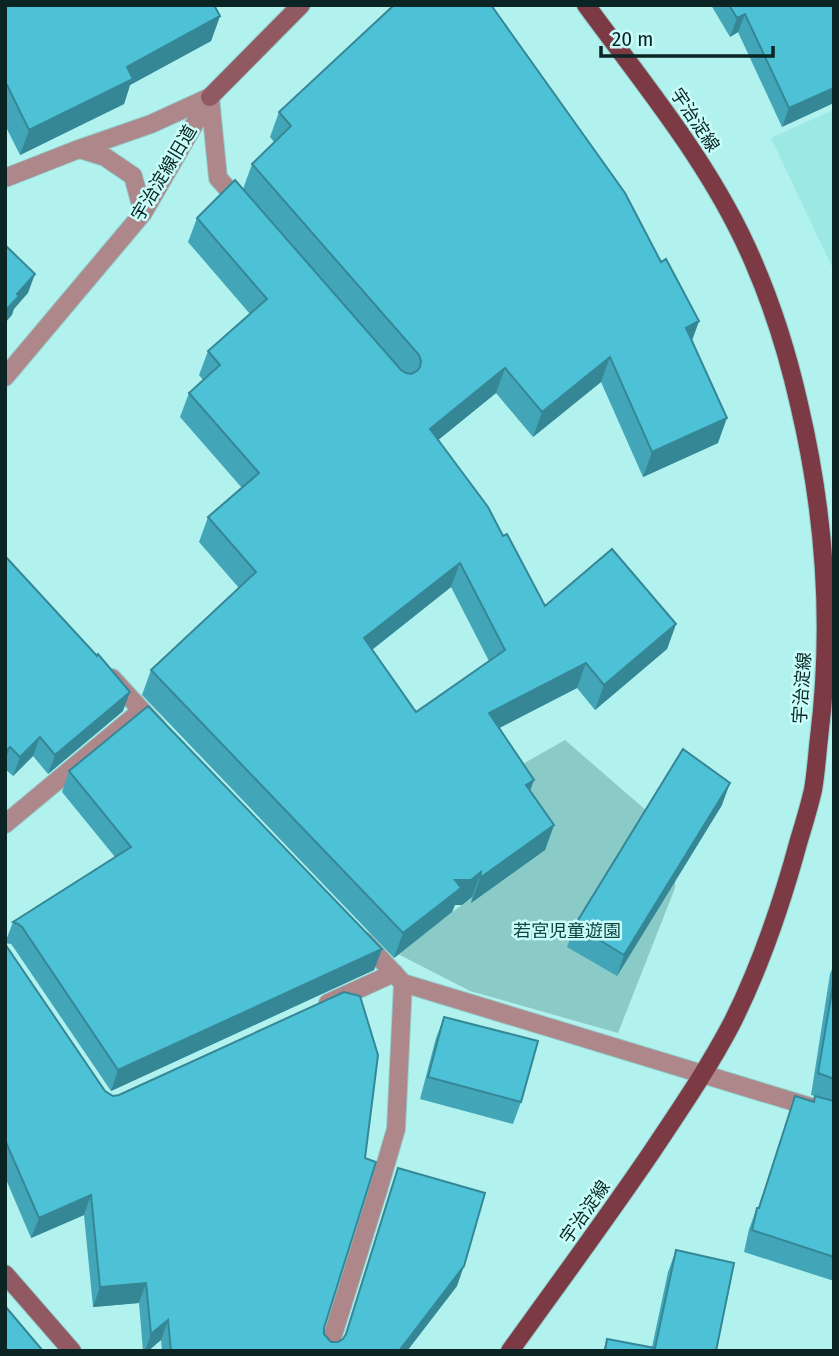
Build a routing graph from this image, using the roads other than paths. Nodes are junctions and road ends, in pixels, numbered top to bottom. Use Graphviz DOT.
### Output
graph roads {
  1 [pos="301,5"];
  2 [pos="586,5"];
  3 [pos="210,97"];
  4 [pos="79,149"];
  5 [pos="5,178"];
  6 [pos="143,213"];
  7 [pos="255,220"];
  8 [pos="5,377"];
  9 [pos="105,670"];
  10 [pos="828,706"];
  11 [pos="141,711"];
  12 [pos="169,740"];
  13 [pos="5,824"];
  14 [pos="347,924"];
  15 [pos="399,978"];
  16 [pos="307,1013"];
  17 [pos="704,1074"];
  18 [pos="834,1114"];
  19 [pos="5,1274"];
  20 [pos="72,1351"];
  21 [pos="328,1351"];
  22 [pos="510,1351"];
  1 -- 3 [label="street, 宇治淀線旧道"];
  2 -- 10 [label="main road, 宇治淀線"];
  3 -- 4 [label="street"];
  3 -- 6 [label="street, 宇治淀線旧道"];
  3 -- 7 [label="street"];
  4 -- 5 [label="street"];
  4 -- 6 [label="street"];
  6 -- 8 [label="street, 宇治淀線旧道"];
  9 -- 11 [label="street"];
  10 -- 17 [label="main road, 宇治淀線"];
  11 -- 12 [label="street"];
  11 -- 13 [label="street"];
  14 -- 15 [label="street"];
  15 -- 16 [label="street"];
  15 -- 17 [label="street"];
  15 -- 21 [label="street"];
  17 -- 18 [label="street"];
  17 -- 22 [label="main road, 宇治淀線"];
  19 -- 20 [label="street"];
}
